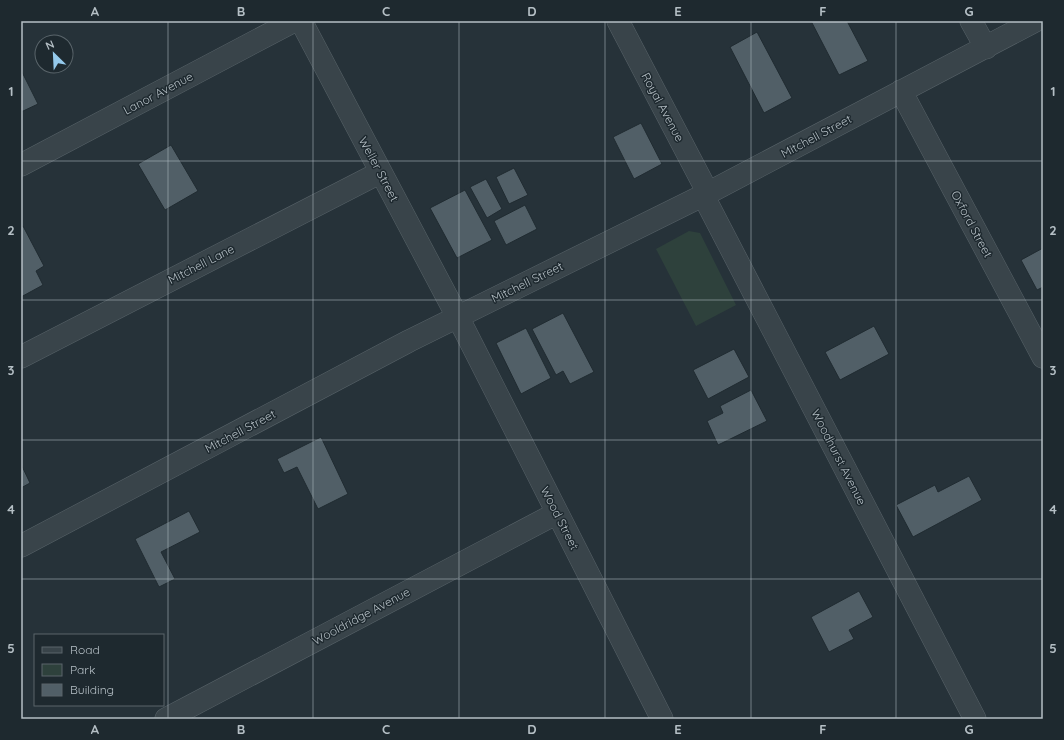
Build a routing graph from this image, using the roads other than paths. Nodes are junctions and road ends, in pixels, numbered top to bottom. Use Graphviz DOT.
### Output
graph roads {
  1 [pos="294,21"];
  2 [pos="301,21"];
  3 [pos="618,21"];
  4 [pos="971,21"];
  5 [pos="1035,21"];
  6 [pos="986,48"];
  7 [pos="901,91"];
  8 [pos="21,165"];
  9 [pos="381,172"];
  10 [pos="705,194"];
  11 [pos="457,317"];
  12 [pos="21,357"];
  13 [pos="1043,357"];
  14 [pos="557,513"];
  15 [pos="21,546"];
  16 [pos="166,719"];
  17 [pos="662,719"];
  18 [pos="975,719"];
  1 -- 8 [label="street, Lanor Avenue"];
  2 -- 9 [label="street, Weller Street"];
  3 -- 10 [label="street, Royal Avenue"];
  4 -- 6 [label="street"];
  5 -- 6 [label="street, Mitchell Street"];
  6 -- 7 [label="street, Mitchell Street"];
  7 -- 10 [label="street, Mitchell Street"];
  7 -- 13 [label="street, Oxford Street"];
  9 -- 11 [label="street, Weller Street"];
  9 -- 12 [label="street, Mitchell Lane"];
  10 -- 11 [label="street, Mitchell Street"];
  10 -- 18 [label="street, Woodhurst Avenue"];
  11 -- 14 [label="street, Wood Street"];
  11 -- 15 [label="street, Mitchell Street"];
  14 -- 16 [label="street, Wooldridge Avenue"];
  14 -- 17 [label="street, Wood Street"];
}
